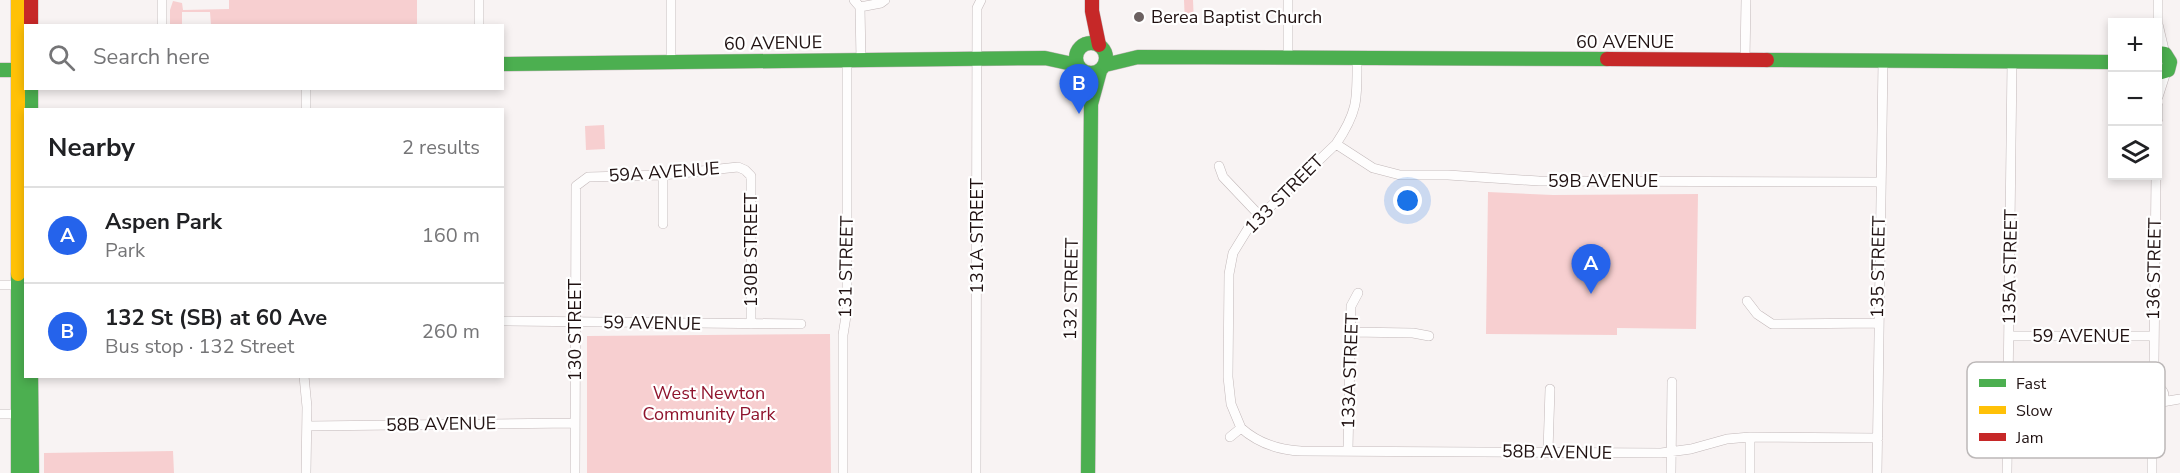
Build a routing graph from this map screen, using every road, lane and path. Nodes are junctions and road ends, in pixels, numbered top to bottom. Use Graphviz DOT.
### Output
graph roads {
  1 [pos="18,0"];
  2 [pos="31,0"];
  3 [pos="162,0"];
  4 [pos="480,0"];
  5 [pos="671,0"];
  6 [pos="885,0"];
  7 [pos="981,0"];
  8 [pos="1288,0"];
  9 [pos="1746,0"];
  10 [pos="2158,0"];
  11 [pos="857,4"];
  12 [pos="1092,6"];
  13 [pos="2158,18"];
  14 [pos="31,24"];
  15 [pos="162,24"];
  16 [pos="479,24"];
  17 [pos="2162,40"];
  18 [pos="1101,46"];
  19 [pos="1079,47"];
  20 [pos="1138,57"];
  21 [pos="1045,58"];
  22 [pos="976,59"];
  23 [pos="1288,59"];
  24 [pos="1358,59"];
  25 [pos="854,60"];
  26 [pos="1745,60"];
  27 [pos="1883,61"];
  28 [pos="2012,62"];
  29 [pos="2108,62"];
  30 [pos="2168,62"];
  31 [pos="670,63"];
  32 [pos="504,64"];
  33 [pos="1078,66"];
  34 [pos="1102,68"];
  35 [pos="0,70"];
  36 [pos="22,70"];
  37 [pos="2162,81"];
  38 [pos="31,90"];
  39 [pos="306,90"];
  40 [pos="1091,105"];
  41 [pos="31,108"];
  42 [pos="306,108"];
  43 [pos="1336,144"];
  44 [pos="1219,166"];
  45 [pos="663,175"];
  46 [pos="751,176"];
  47 [pos="2156,180"];
  48 [pos="1880,182"];
  49 [pos="576,186"];
  50 [pos="1260,216"];
  51 [pos="663,224"];
  52 [pos="0,285"];
  53 [pos="18,285"];
  54 [pos="1358,293"];
  55 [pos="1747,301"];
  56 [pos="504,321"];
  57 [pos="575,321"];
  58 [pos="1878,323"];
  59 [pos="751,324"];
  60 [pos="801,324"];
  61 [pos="1351,332"];
  62 [pos="1429,336"];
  63 [pos="2010,336"];
  64 [pos="2153,336"];
  65 [pos="2009,362"];
  66 [pos="2154,362"];
  67 [pos="31,378"];
  68 [pos="304,378"];
  69 [pos="1672,382"];
  70 [pos="1550,389"];
  71 [pos="2165,391"];
  72 [pos="2180,394"];
  73 [pos="2180,399"];
  74 [pos="2165,402"];
  75 [pos="0,414"];
  76 [pos="25,414"];
  77 [pos="575,423"];
  78 [pos="307,426"];
  79 [pos="1241,428"];
  80 [pos="1230,437"];
  81 [pos="1750,437"];
  82 [pos="1878,438"];
  83 [pos="1348,450"];
  84 [pos="1548,451"];
  85 [pos="1672,452"];
  86 [pos="2007,458"];
  87 [pos="18,473"];
  88 [pos="32,473"];
  89 [pos="306,473"];
  90 [pos="575,473"];
  91 [pos="843,473"];
  92 [pos="976,473"];
  93 [pos="1088,473"];
  94 [pos="1671,473"];
  95 [pos="1750,473"];
  96 [pos="1877,473"];
  97 [pos="2007,473"];
  1 -- 36 [label="street"];
  2 -- 14 [label="street"];
  3 -- 15 [label="street"];
  4 -- 16 [label="street"];
  5 -- 31 [label="street"];
  6 -- 11 [label="street, 131 STREET"];
  7 -- 22 [label="street, 131A STREET"];
  8 -- 23 [label="street"];
  9 -- 26 [label="street"];
  10 -- 13 [label="street"];
  11 -- 25 [label="street, 131 STREET"];
  12 -- 18 [label="street"];
  12 -- 19 [label="street"];
  17 -- 30 [label="street"];
  18 -- 19 [label="street"];
  18 -- 20 [label="street, 60 AVENUE"];
  18 -- 34 [label="street"];
  19 -- 21 [label="street, 60 AVENUE"];
  19 -- 33 [label="street"];
  20 -- 23 [label="street, 60 AVENUE"];
  20 -- 34 [label="street, 60 AVENUE"];
  21 -- 22 [label="street, 60 AVENUE"];
  21 -- 33 [label="street, 60 AVENUE"];
  22 -- 25 [label="street, 60 AVENUE"];
  22 -- 92 [label="street, 131A STREET"];
  23 -- 24 [label="street, 60 AVENUE"];
  24 -- 26 [label="street, 60 AVENUE"];
  24 -- 43 [label="street, 133 STREET"];
  25 -- 31 [label="street, 60 AVENUE"];
  25 -- 91 [label="street, 131 STREET"];
  26 -- 27 [label="street, 60 AVENUE"];
  27 -- 28 [label="street, 60 AVENUE"];
  27 -- 48 [label="street, 135 STREET"];
  28 -- 29 [label="street, 60 AVENUE"];
  28 -- 63 [label="street, 135A STREET"];
  30 -- 37 [label="street"];
  31 -- 32 [label="street, 60 AVENUE"];
  33 -- 34 [label="street"];
  33 -- 40 [label="street, 132 STREET"];
  34 -- 40 [label="street, 132 STREET"];
  35 -- 36 [label="street"];
  36 -- 53 [label="street"];
  38 -- 41 [label="street"];
  39 -- 42 [label="street"];
  40 -- 93 [label="street, 132 STREET"];
  43 -- 48 [label="street, 59B AVENUE"];
  43 -- 50 [label="street, 133 STREET"];
  44 -- 50 [label="street"];
  45 -- 46 [label="street, 59A AVENUE"];
  45 -- 49 [label="street, 59A AVENUE"];
  45 -- 51 [label="street"];
  46 -- 59 [label="street, 130B STREET"];
  47 -- 64 [label="street, 136 STREET"];
  48 -- 58 [label="street, 135 STREET"];
  49 -- 57 [label="street, 130 STREET"];
  50 -- 79 [label="street, 133 STREET"];
  52 -- 53 [label="street"];
  53 -- 76 [label="street"];
  54 -- 61 [label="street, 133A STREET"];
  55 -- 58 [label="street"];
  56 -- 57 [label="street, 59 AVENUE"];
  57 -- 59 [label="street, 59 AVENUE"];
  57 -- 77 [label="street, 130 STREET"];
  58 -- 82 [label="street, 135 STREET"];
  59 -- 60 [label="street, 59 AVENUE"];
  61 -- 62 [label="street"];
  61 -- 83 [label="street, 133A STREET"];
  63 -- 64 [label="street, 59 AVENUE"];
  63 -- 65 [label="street, 135A STREET"];
  64 -- 66 [label="street, 136 STREET"];
  67 -- 76 [label="street"];
  68 -- 78 [label="street"];
  69 -- 85 [label="street"];
  70 -- 84 [label="street"];
  71 -- 72 [label="street"];
  73 -- 74 [label="street"];
  75 -- 76 [label="street"];
  76 -- 87 [label="street"];
  76 -- 88 [label="street"];
  77 -- 78 [label="street, 58B AVENUE"];
  77 -- 90 [label="street, 130 STREET"];
  78 -- 89 [label="street"];
  79 -- 80 [label="street"];
  79 -- 83 [label="street, 58B AVENUE"];
  81 -- 82 [label="street, 58B AVENUE"];
  81 -- 85 [label="street, 58B AVENUE"];
  81 -- 95 [label="street"];
  82 -- 96 [label="street, 135 STREET"];
  83 -- 84 [label="street, 58B AVENUE"];
  84 -- 85 [label="street, 58B AVENUE"];
  85 -- 94 [label="street"];
  86 -- 97 [label="street, 135A STREET"];
}
